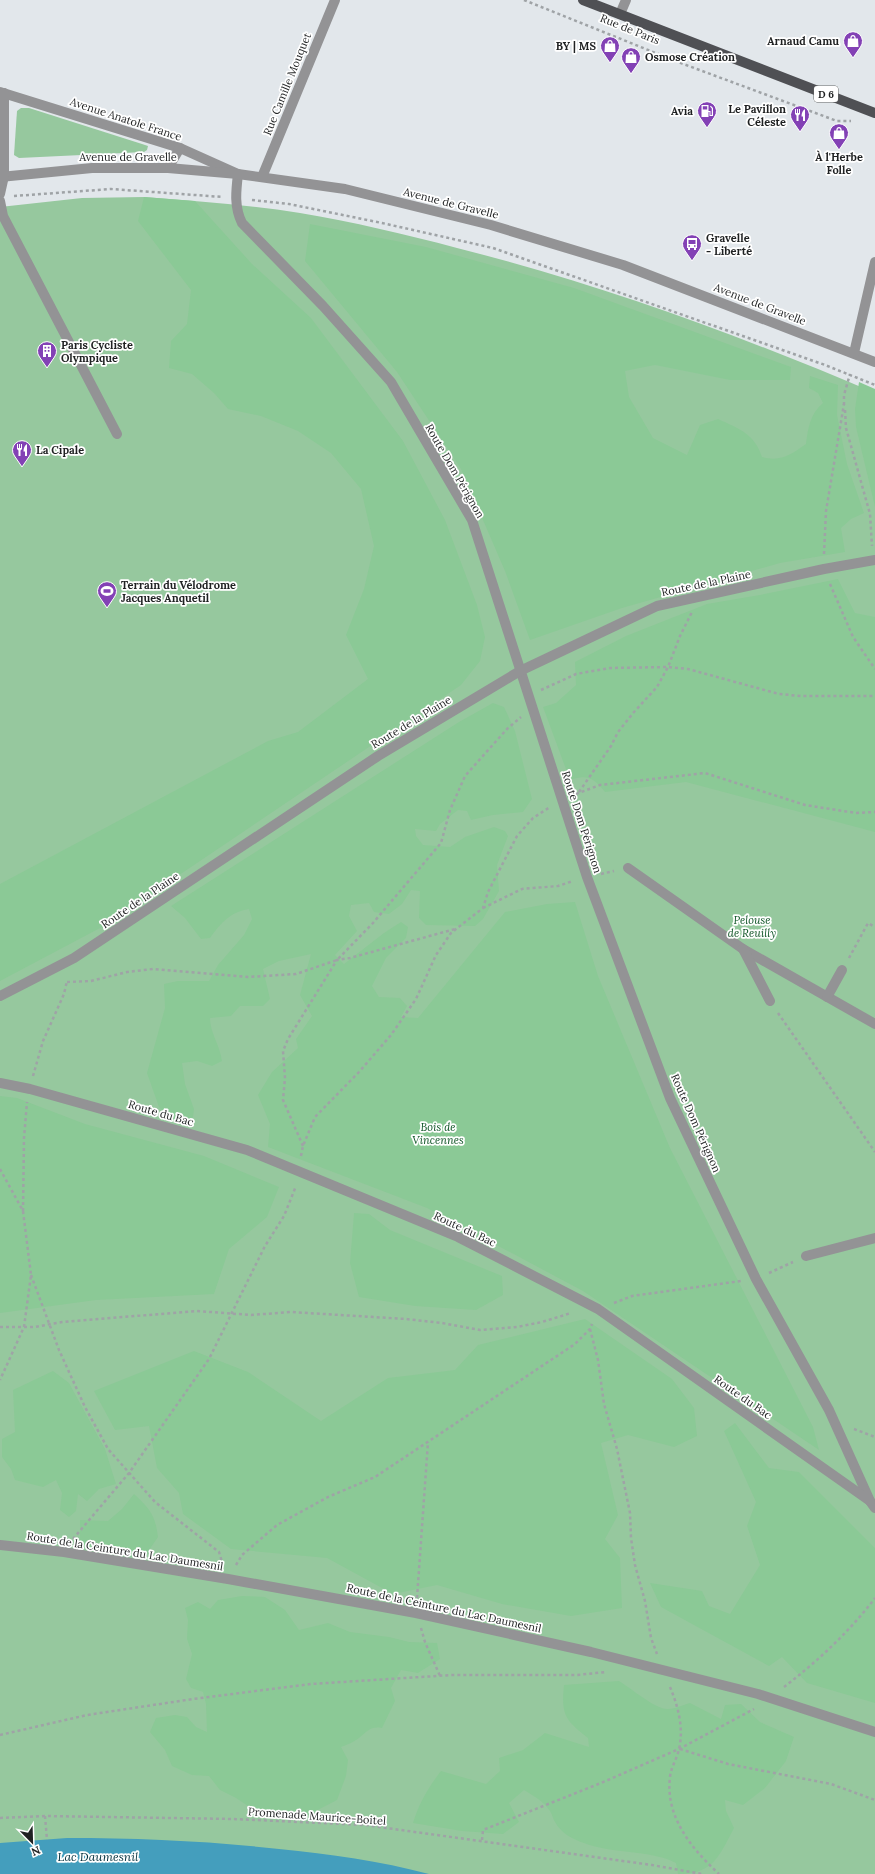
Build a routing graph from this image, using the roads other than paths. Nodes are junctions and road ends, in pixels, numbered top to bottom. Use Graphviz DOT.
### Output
graph roads {
  1 [pos="335,0"];
  2 [pos="583,0"];
  3 [pos="626,0"];
  4 [pos="620,14"];
  5 [pos="2,92"];
  6 [pos="875,113"];
  7 [pos="180,148"];
  8 [pos="168,168"];
  9 [pos="238,174"];
  10 [pos="2,176"];
  11 [pos="262,177"];
  12 [pos="3,197"];
  13 [pos="875,262"];
  14 [pos="854,352"];
  15 [pos="875,362"];
  16 [pos="117,434"];
  17 [pos="875,560"];
  18 [pos="520,670"];
  19 [pos="628,868"];
  20 [pos="743,949"];
  21 [pos="842,970"];
  22 [pos="0,996"];
  23 [pos="827,997"];
  24 [pos="770,1001"];
  25 [pos="875,1024"];
  26 [pos="0,1083"];
  27 [pos="875,1238"];
  28 [pos="806,1256"];
  29 [pos="872,1505"];
  30 [pos="0,1545"];
  31 [pos="875,1732"];
  1 -- 11 [label="street, Rue Camille Mouquet"];
  2 -- 4 [label="main road, Rue de Paris / D 6"];
  3 -- 4 [label="street"];
  4 -- 6 [label="main road, Rue de Paris / D 6"];
  5 -- 7 [label="street, Avenue Anatole France"];
  5 -- 10 [label="street, Avenue Anatole France"];
  7 -- 8 [label="street"];
  7 -- 9 [label="street, Avenue Anatole France"];
  8 -- 9 [label="street, Avenue de Gravelle"];
  8 -- 10 [label="street, Avenue de Gravelle"];
  9 -- 11 [label="street, Avenue de Gravelle"];
  9 -- 18 [label="street, Route Dom Pérignon"];
  10 -- 12 [label="street, Avenue Anatole France"];
  11 -- 14 [label="street, Avenue de Gravelle"];
  12 -- 16 [label="street"];
  13 -- 14 [label="street"];
  14 -- 15 [label="street, Avenue de Gravelle"];
  17 -- 18 [label="street, Route de la Plaine"];
  18 -- 22 [label="street, Route de la Plaine"];
  18 -- 29 [label="street, Route Dom Pérignon"];
  19 -- 20 [label="street"];
  20 -- 23 [label="street"];
  20 -- 24 [label="street"];
  21 -- 23 [label="street"];
  23 -- 25 [label="street"];
  26 -- 29 [label="street, Route du Bac"];
  27 -- 28 [label="street"];
  30 -- 31 [label="street, Route de la Ceinture du Lac Daumesnil"];
}
